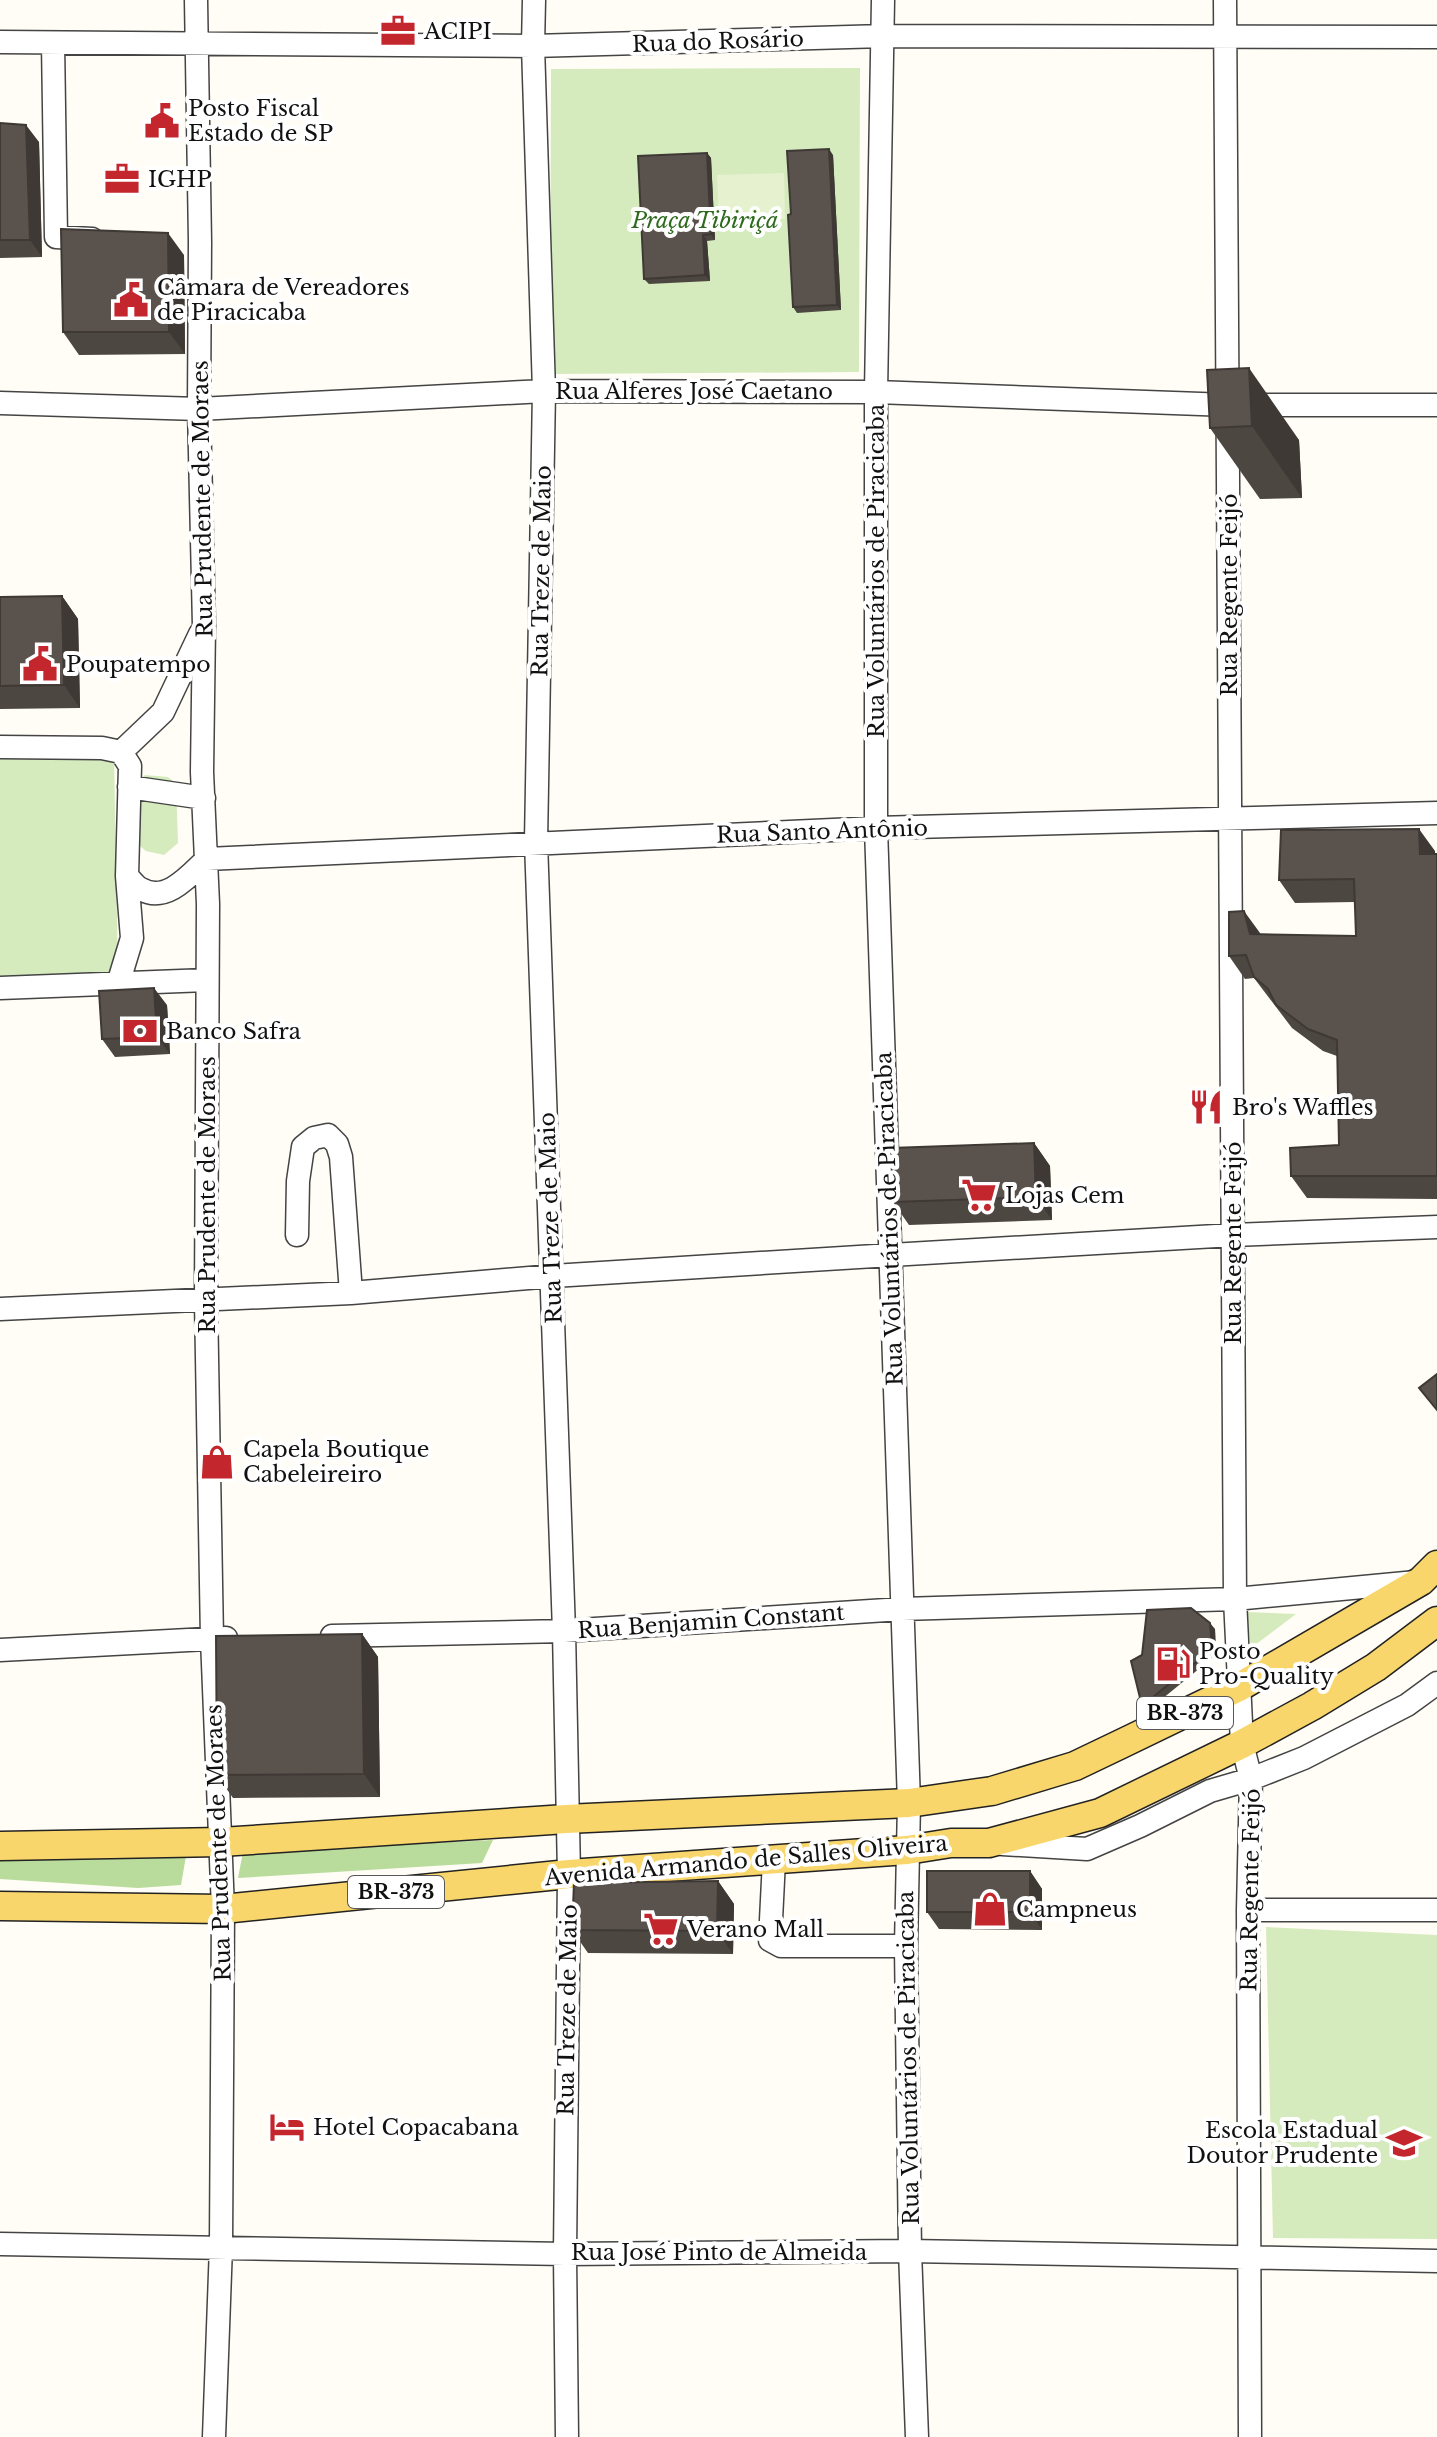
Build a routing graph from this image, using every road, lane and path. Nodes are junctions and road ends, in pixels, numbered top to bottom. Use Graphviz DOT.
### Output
graph roads {
  1 [pos="196,0"];
  2 [pos="534,0"];
  3 [pos="883,0"];
  4 [pos="1225,0"];
  5 [pos="884,36"];
  6 [pos="1437,37"];
  7 [pos="1225,38"];
  8 [pos="0,42"];
  9 [pos="53,43"];
  10 [pos="195,43"];
  11 [pos="533,46"];
  12 [pos="113,239"];
  13 [pos="544,391"];
  14 [pos="876,392"];
  15 [pos="0,403"];
  16 [pos="1228,405"];
  17 [pos="1437,405"];
  18 [pos="199,409"];
  19 [pos="204,626"];
  20 [pos="0,747"];
  21 [pos="121,752"];
  22 [pos="129,787"];
  23 [pos="204,798"];
  24 [pos="1437,813"];
  25 [pos="1230,817"];
  26 [pos="876,828"];
  27 [pos="536,842"];
  28 [pos="207,859"];
  29 [pos="127,876"];
  30 [pos="207,980"];
  31 [pos="118,984"];
  32 [pos="0,988"];
  33 [pos="1437,1227"];
  34 [pos="297,1235"];
  35 [pos="1233,1235"];
  36 [pos="891,1255"];
  37 [pos="553,1276"];
  38 [pos="351,1293"];
  39 [pos="206,1301"];
  40 [pos="0,1309"];
  41 [pos="1429,1573"];
  42 [pos="1235,1599"];
  43 [pos="902,1609"];
  44 [pos="1437,1621"];
  45 [pos="564,1631"];
  46 [pos="304,1637"];
  47 [pos="242,1638"];
  48 [pos="212,1639"];
  49 [pos="0,1650"];
  50 [pos="1437,1683"];
  51 [pos="1239,1687"];
  52 [pos="1242,1744"];
  53 [pos="1251,1779"];
  54 [pos="909,1803"];
  55 [pos="566,1819"];
  56 [pos="221,1842"];
  57 [pos="989,1843"];
  58 [pos="0,1846"];
  59 [pos="907,1850"];
  60 [pos="774,1860"];
  61 [pos="569,1874"];
  62 [pos="0,1906"];
  63 [pos="223,1909"];
  64 [pos="1248,1910"];
  65 [pos="1437,1910"];
  66 [pos="906,1946"];
  67 [pos="0,2244"];
  68 [pos="221,2246"];
  69 [pos="910,2251"];
  70 [pos="565,2254"];
  71 [pos="1250,2258"];
  72 [pos="1437,2261"];
  73 [pos="214,2437"];
  74 [pos="567,2437"];
  75 [pos="917,2437"];
  76 [pos="1250,2437"];
  1 -- 10 [label="street, Rua Prudente de Moraes"];
  2 -- 11 [label="street, Rua Treze de Maio"];
  3 -- 5 [label="street, Rua Voluntários de Piracicaba"];
  4 -- 7 [label="street, Rua Regente Feijó"];
  5 -- 7 [label="street, Rua do Rosário"];
  5 -- 11 [label="street, Rua do Rosário"];
  5 -- 14 [label="street, Rua Voluntários de Piracicaba"];
  6 -- 7 [label="street, Rua do Rosário"];
  7 -- 16 [label="street, Rua Regente Feijó"];
  8 -- 9 [label="street, Rua do Rosário"];
  9 -- 10 [label="street, Rua do Rosário"];
  9 -- 12 [label="street"];
  10 -- 11 [label="street, Rua do Rosário"];
  10 -- 18 [label="street, Rua Prudente de Moraes"];
  11 -- 13 [label="street, Rua Treze de Maio"];
  13 -- 14 [label="street, Rua Alferes José Caetano"];
  13 -- 18 [label="street, Rua Alferes José Caetano"];
  13 -- 27 [label="street, Rua Treze de Maio"];
  14 -- 16 [label="street, Rua Alferes José Caetano"];
  14 -- 26 [label="street, Rua Voluntários de Piracicaba"];
  15 -- 18 [label="street, Rua Alferes José Caetano"];
  16 -- 17 [label="street, Rua Alferes José Caetano"];
  16 -- 25 [label="street, Rua Regente Feijó"];
  18 -- 19 [label="street, Rua Prudente de Moraes"];
  19 -- 21 [label="street"];
  19 -- 23 [label="street, Rua Prudente de Moraes"];
  20 -- 21 [label="street"];
  21 -- 22 [label="street"];
  22 -- 23 [label="street"];
  22 -- 29 [label="street"];
  23 -- 28 [label="street, Rua Prudente de Moraes"];
  24 -- 25 [label="street, Rua Santo Antônio"];
  25 -- 26 [label="street, Rua Santo Antônio"];
  25 -- 35 [label="street, Rua Regente Feijó"];
  26 -- 27 [label="street, Rua Santo Antônio"];
  26 -- 36 [label="street, Rua Voluntários de Piracicaba"];
  27 -- 28 [label="street, Rua Santo Antônio"];
  27 -- 37 [label="street, Rua Treze de Maio"];
  28 -- 29 [label="street"];
  28 -- 30 [label="street, Rua Prudente de Moraes"];
  29 -- 31 [label="street"];
  30 -- 31 [label="street"];
  30 -- 39 [label="street, Rua Prudente de Moraes"];
  31 -- 32 [label="street"];
  33 -- 35 [label="street"];
  34 -- 38 [label="street"];
  35 -- 36 [label="street"];
  35 -- 42 [label="street, Rua Regente Feijó"];
  36 -- 37 [label="street"];
  36 -- 43 [label="street, Rua Voluntários de Piracicaba"];
  37 -- 38 [label="street"];
  37 -- 45 [label="street, Rua Treze de Maio"];
  38 -- 39 [label="street"];
  39 -- 40 [label="street"];
  39 -- 48 [label="street, Rua Prudente de Moraes"];
  41 -- 42 [label="street, Rua Benjamin Constant"];
  41 -- 51 [label="main road, Avenida Armando de Salles Oliveira / BR-373"];
  42 -- 43 [label="street, Rua Benjamin Constant"];
  42 -- 51 [label="street, Rua Regente Feijó"];
  43 -- 45 [label="street, Rua Benjamin Constant"];
  43 -- 54 [label="street, Rua Voluntários de Piracicaba"];
  44 -- 52 [label="main road, Avenida Armando de Salles Oliveira / BR-373"];
  45 -- 46 [label="street, Rua Benjamin Constant"];
  45 -- 55 [label="street, Rua Treze de Maio"];
  47 -- 48 [label="street"];
  48 -- 49 [label="street"];
  48 -- 56 [label="street, Rua Prudente de Moraes"];
  50 -- 53 [label="street"];
  51 -- 52 [label="street, Rua Regente Feijó"];
  51 -- 54 [label="main road, Avenida Armando de Salles Oliveira / BR-373"];
  52 -- 53 [label="street, Rua Regente Feijó"];
  52 -- 57 [label="main road, Avenida Armando de Salles Oliveira / BR-373"];
  53 -- 57 [label="street"];
  53 -- 64 [label="street, Rua Regente Feijó"];
  54 -- 55 [label="main road, Avenida Armando de Salles Oliveira / BR-373"];
  54 -- 59 [label="street, Rua Voluntários de Piracicaba"];
  55 -- 56 [label="main road, Avenida Armando de Salles Oliveira / BR-373"];
  55 -- 61 [label="street, Rua Treze de Maio"];
  56 -- 58 [label="main road, Avenida Armando de Salles Oliveira / BR-373"];
  56 -- 63 [label="street, Rua Prudente de Moraes"];
  57 -- 59 [label="main road, Avenida Armando de Salles Oliveira / BR-373"];
  59 -- 60 [label="main road, Avenida Armando de Salles Oliveira / BR-373"];
  59 -- 66 [label="street, Rua Voluntários de Piracicaba"];
  60 -- 61 [label="main road, Avenida Armando de Salles Oliveira / BR-373"];
  60 -- 66 [label="street"];
  61 -- 63 [label="main road, Avenida Armando de Salles Oliveira / BR-373"];
  61 -- 70 [label="street, Rua Treze de Maio"];
  62 -- 63 [label="main road, Avenida Armando de Salles Oliveira / BR-373"];
  63 -- 68 [label="street, Rua Prudente de Moraes"];
  64 -- 65 [label="street"];
  64 -- 71 [label="street, Rua Regente Feijó"];
  66 -- 69 [label="street, Rua Voluntários de Piracicaba"];
  67 -- 68 [label="street, Rua José Pinto de Almeida"];
  68 -- 70 [label="street, Rua José Pinto de Almeida"];
  68 -- 73 [label="street, Rua Prudente de Moraes"];
  69 -- 70 [label="street, Rua José Pinto de Almeida"];
  69 -- 71 [label="street, Rua José Pinto de Almeida"];
  69 -- 75 [label="street, Rua Voluntários de Piracicaba"];
  70 -- 74 [label="street, Rua Treze de Maio"];
  71 -- 72 [label="street, Rua José Pinto de Almeida"];
  71 -- 76 [label="street, Rua Regente Feijó"];
}
